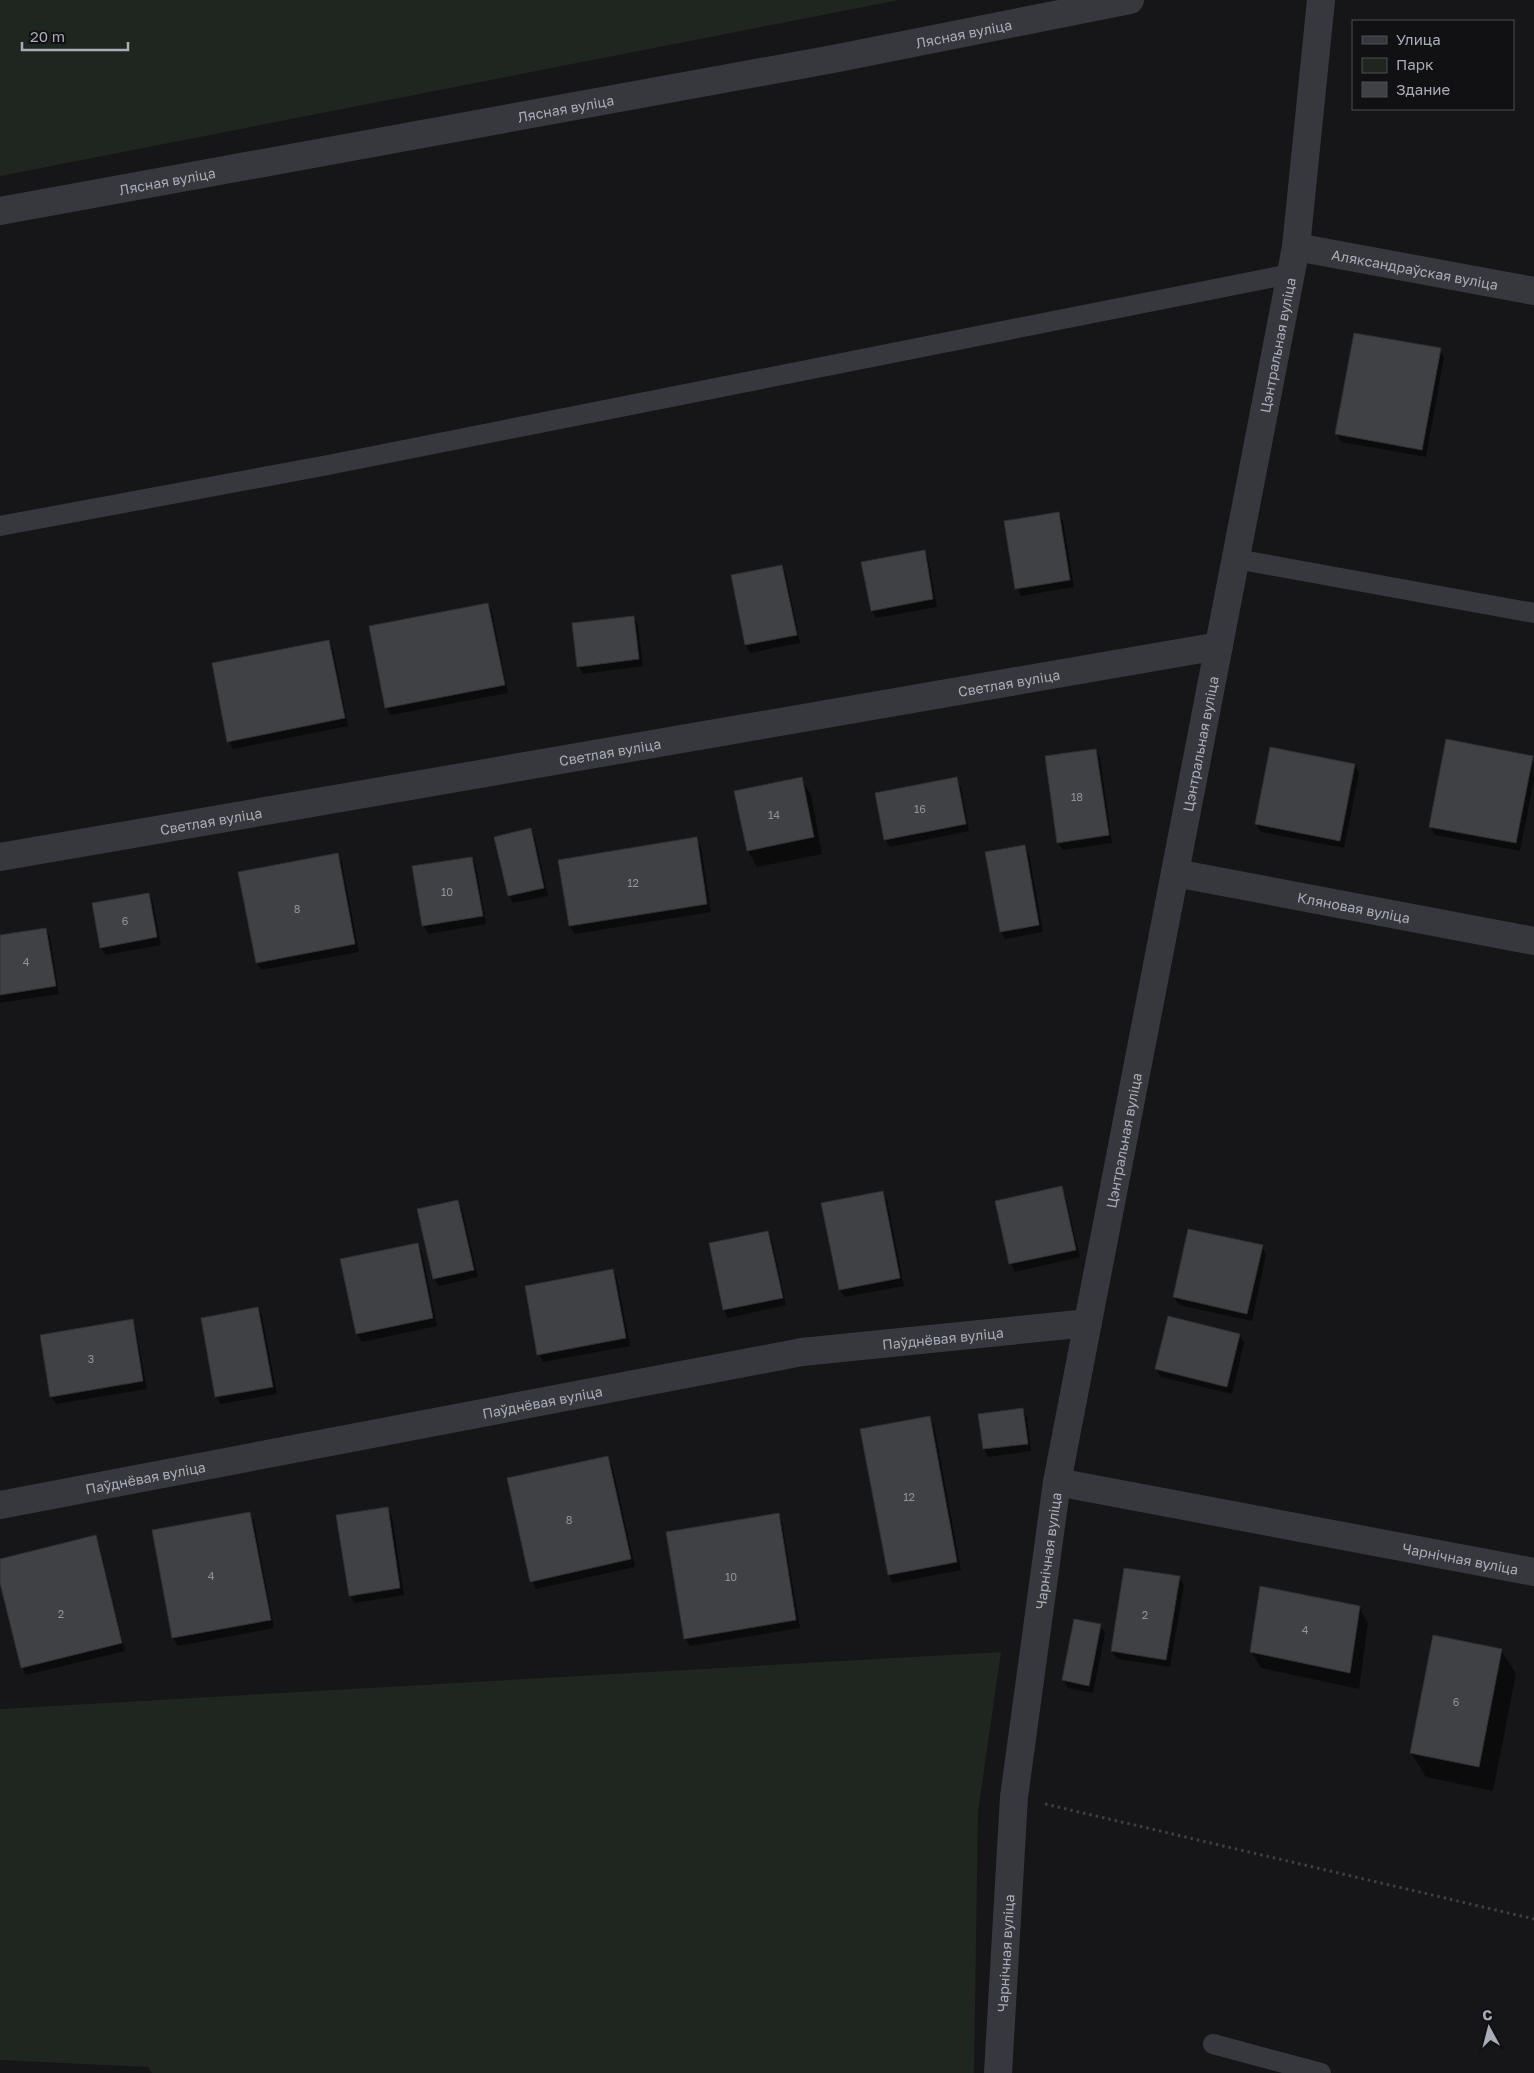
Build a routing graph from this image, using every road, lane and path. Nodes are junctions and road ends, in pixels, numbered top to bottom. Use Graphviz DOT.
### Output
graph roads {
  1 [pos="1130,0"];
  2 [pos="1321,0"];
  3 [pos="0,211"];
  4 [pos="1296,246"];
  5 [pos="1290,274"];
  6 [pos="1534,291"];
  7 [pos="0,526"];
  8 [pos="1236,559"];
  9 [pos="1534,613"];
  10 [pos="1219,646"];
  11 [pos="0,857"];
  12 [pos="1175,873"];
  13 [pos="1534,941"];
  14 [pos="1088,1323"];
  15 [pos="1057,1482"];
  16 [pos="0,1505"];
  17 [pos="1534,1572"];
  18 [pos="1014,1797"];
  19 [pos="1534,1919"];
  20 [pos="1212,2044"];
  21 [pos="998,2073"];
  22 [pos="1321,2073"];
  1 -- 3 [label="street, Лясная вуліца"];
  2 -- 4 [label="street, Цэнтральная вуліца"];
  4 -- 5 [label="street, Цэнтральная вуліца"];
  4 -- 6 [label="street, Аляксандраўская вуліца"];
  5 -- 7 [label="lane"];
  5 -- 8 [label="street, Цэнтральная вуліца"];
  8 -- 9 [label="lane"];
  8 -- 10 [label="street, Цэнтральная вуліца"];
  10 -- 11 [label="street, Светлая вуліца"];
  10 -- 12 [label="street, Цэнтральная вуліца"];
  12 -- 13 [label="street, Кляновая вуліца"];
  12 -- 14 [label="street, Цэнтральная вуліца"];
  14 -- 15 [label="street, Цэнтральная вуліца"];
  14 -- 16 [label="street, Паўднёвая вуліца"];
  15 -- 17 [label="street, Чарнічная вуліца"];
  15 -- 18 [label="street, Чарнічная вуліца"];
  18 -- 19 [label="path"];
  18 -- 21 [label="street, Чарнічная вуліца"];
  20 -- 22 [label="lane"];
}
